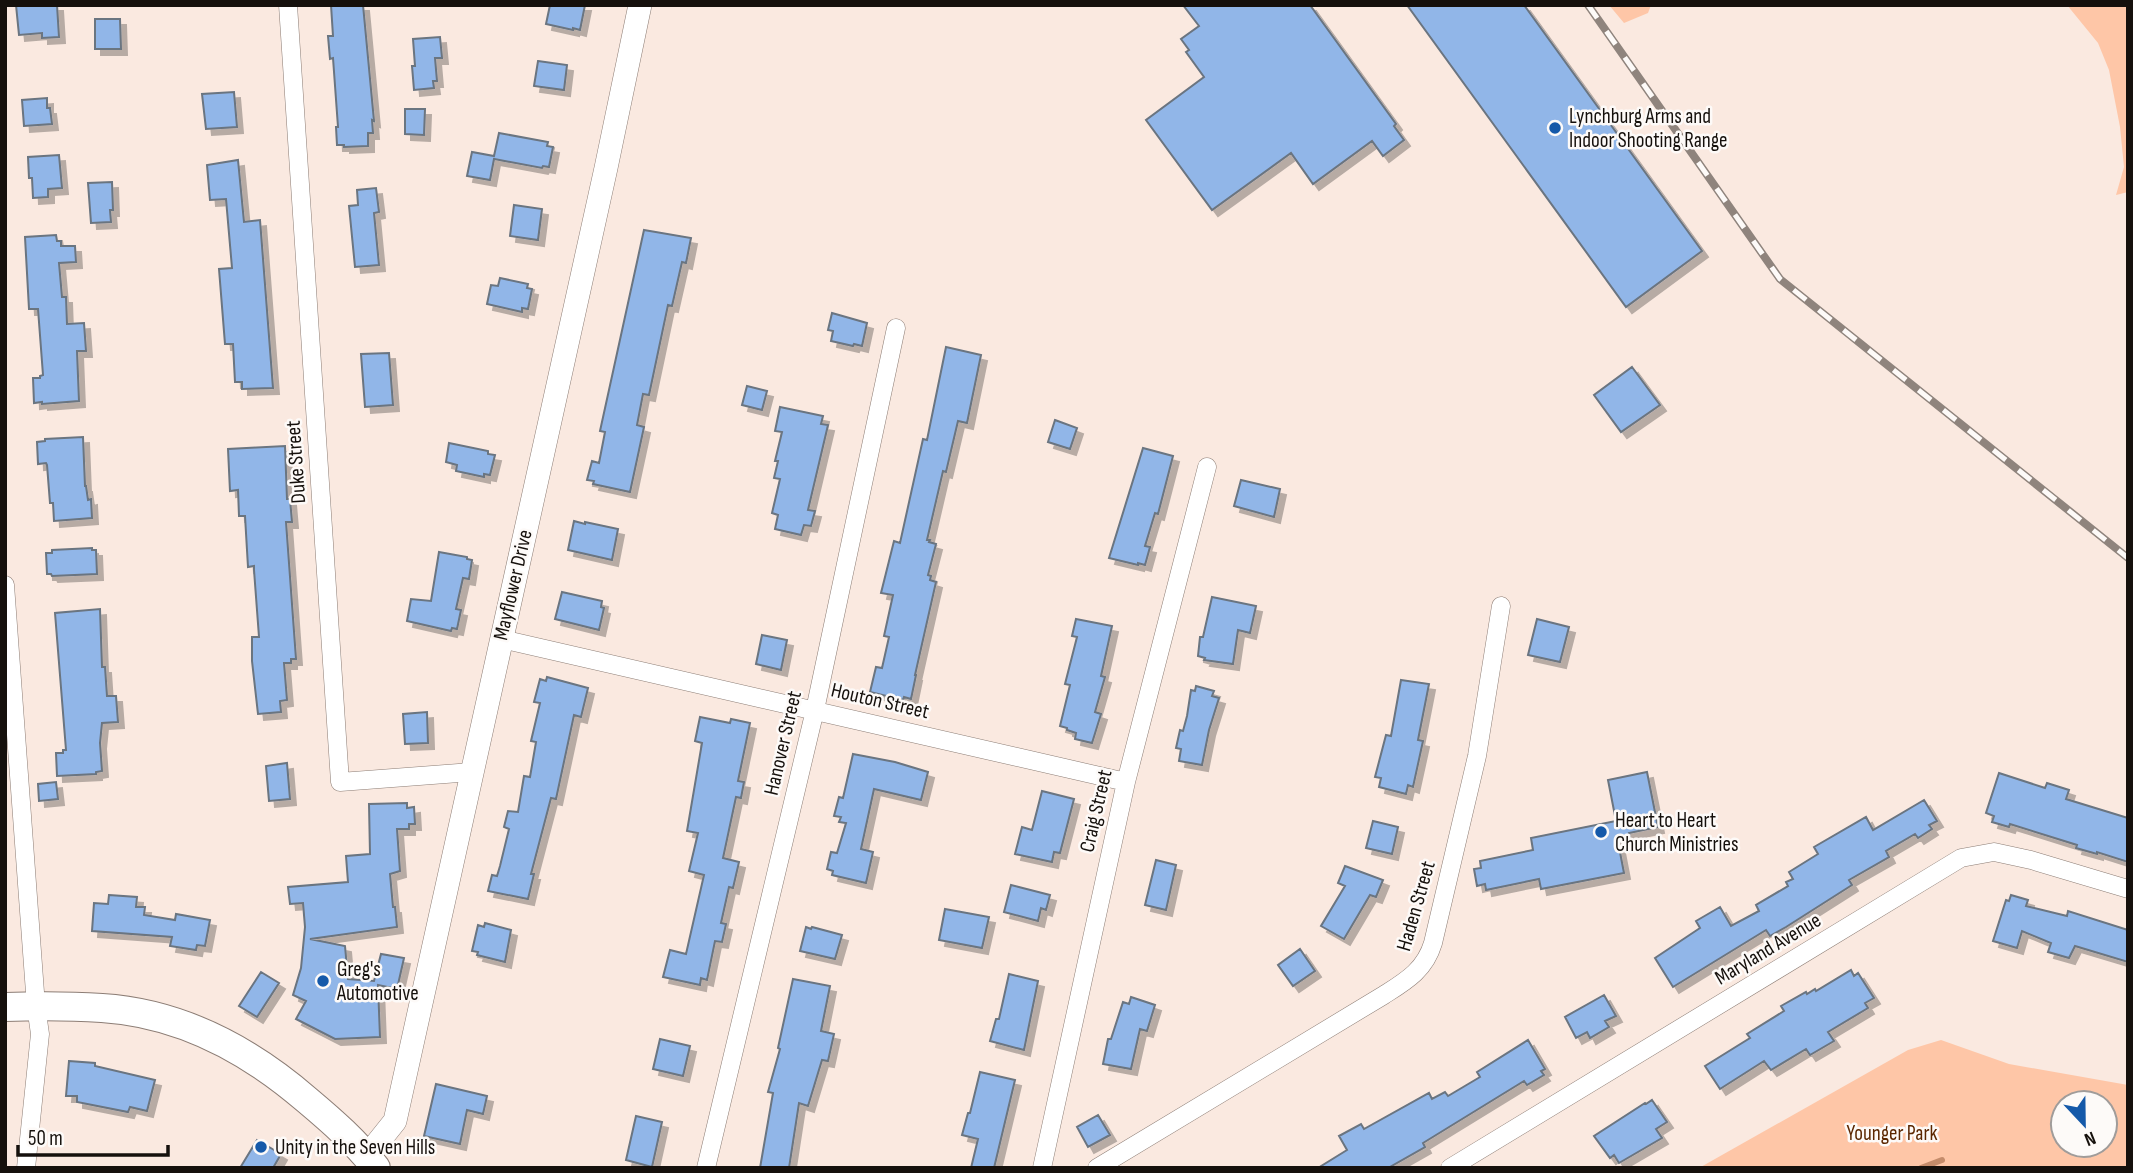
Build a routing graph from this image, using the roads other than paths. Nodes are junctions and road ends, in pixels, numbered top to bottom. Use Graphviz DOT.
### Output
graph roads {
  1 [pos="288,5"];
  2 [pos="640,5"];
  3 [pos="896,328"];
  4 [pos="1208,467"];
  5 [pos="5,585"];
  6 [pos="1501,606"];
  7 [pos="501,639"];
  8 [pos="815,710"];
  9 [pos="472,772"];
  10 [pos="1126,782"];
  11 [pos="2128,890"];
  12 [pos="36,1006"];
  13 [pos="5,1007"];
  14 [pos="371,1162"];
  15 [pos="26,1168"];
  16 [pos="706,1168"];
  17 [pos="1042,1168"];
  18 [pos="1097,1168"];
  19 [pos="1450,1168"];
  1 -- 9 [label="street, Duke Street"];
  2 -- 7 [label="street, Mayflower Drive"];
  3 -- 8 [label="street, Hanover Street"];
  4 -- 10 [label="street, Craig Street"];
  5 -- 12 [label="street"];
  6 -- 18 [label="street, Haden Street"];
  7 -- 8 [label="street, Houton Street"];
  7 -- 9 [label="street, Mayflower Drive"];
  8 -- 10 [label="street, Houton Street"];
  8 -- 16 [label="street, Hanover Street"];
  9 -- 14 [label="street, Mayflower Drive"];
  10 -- 17 [label="street, Craig Street"];
  11 -- 19 [label="street, Maryland Avenue"];
  12 -- 13 [label="main road"];
  12 -- 14 [label="main road"];
  12 -- 15 [label="street"];
}
